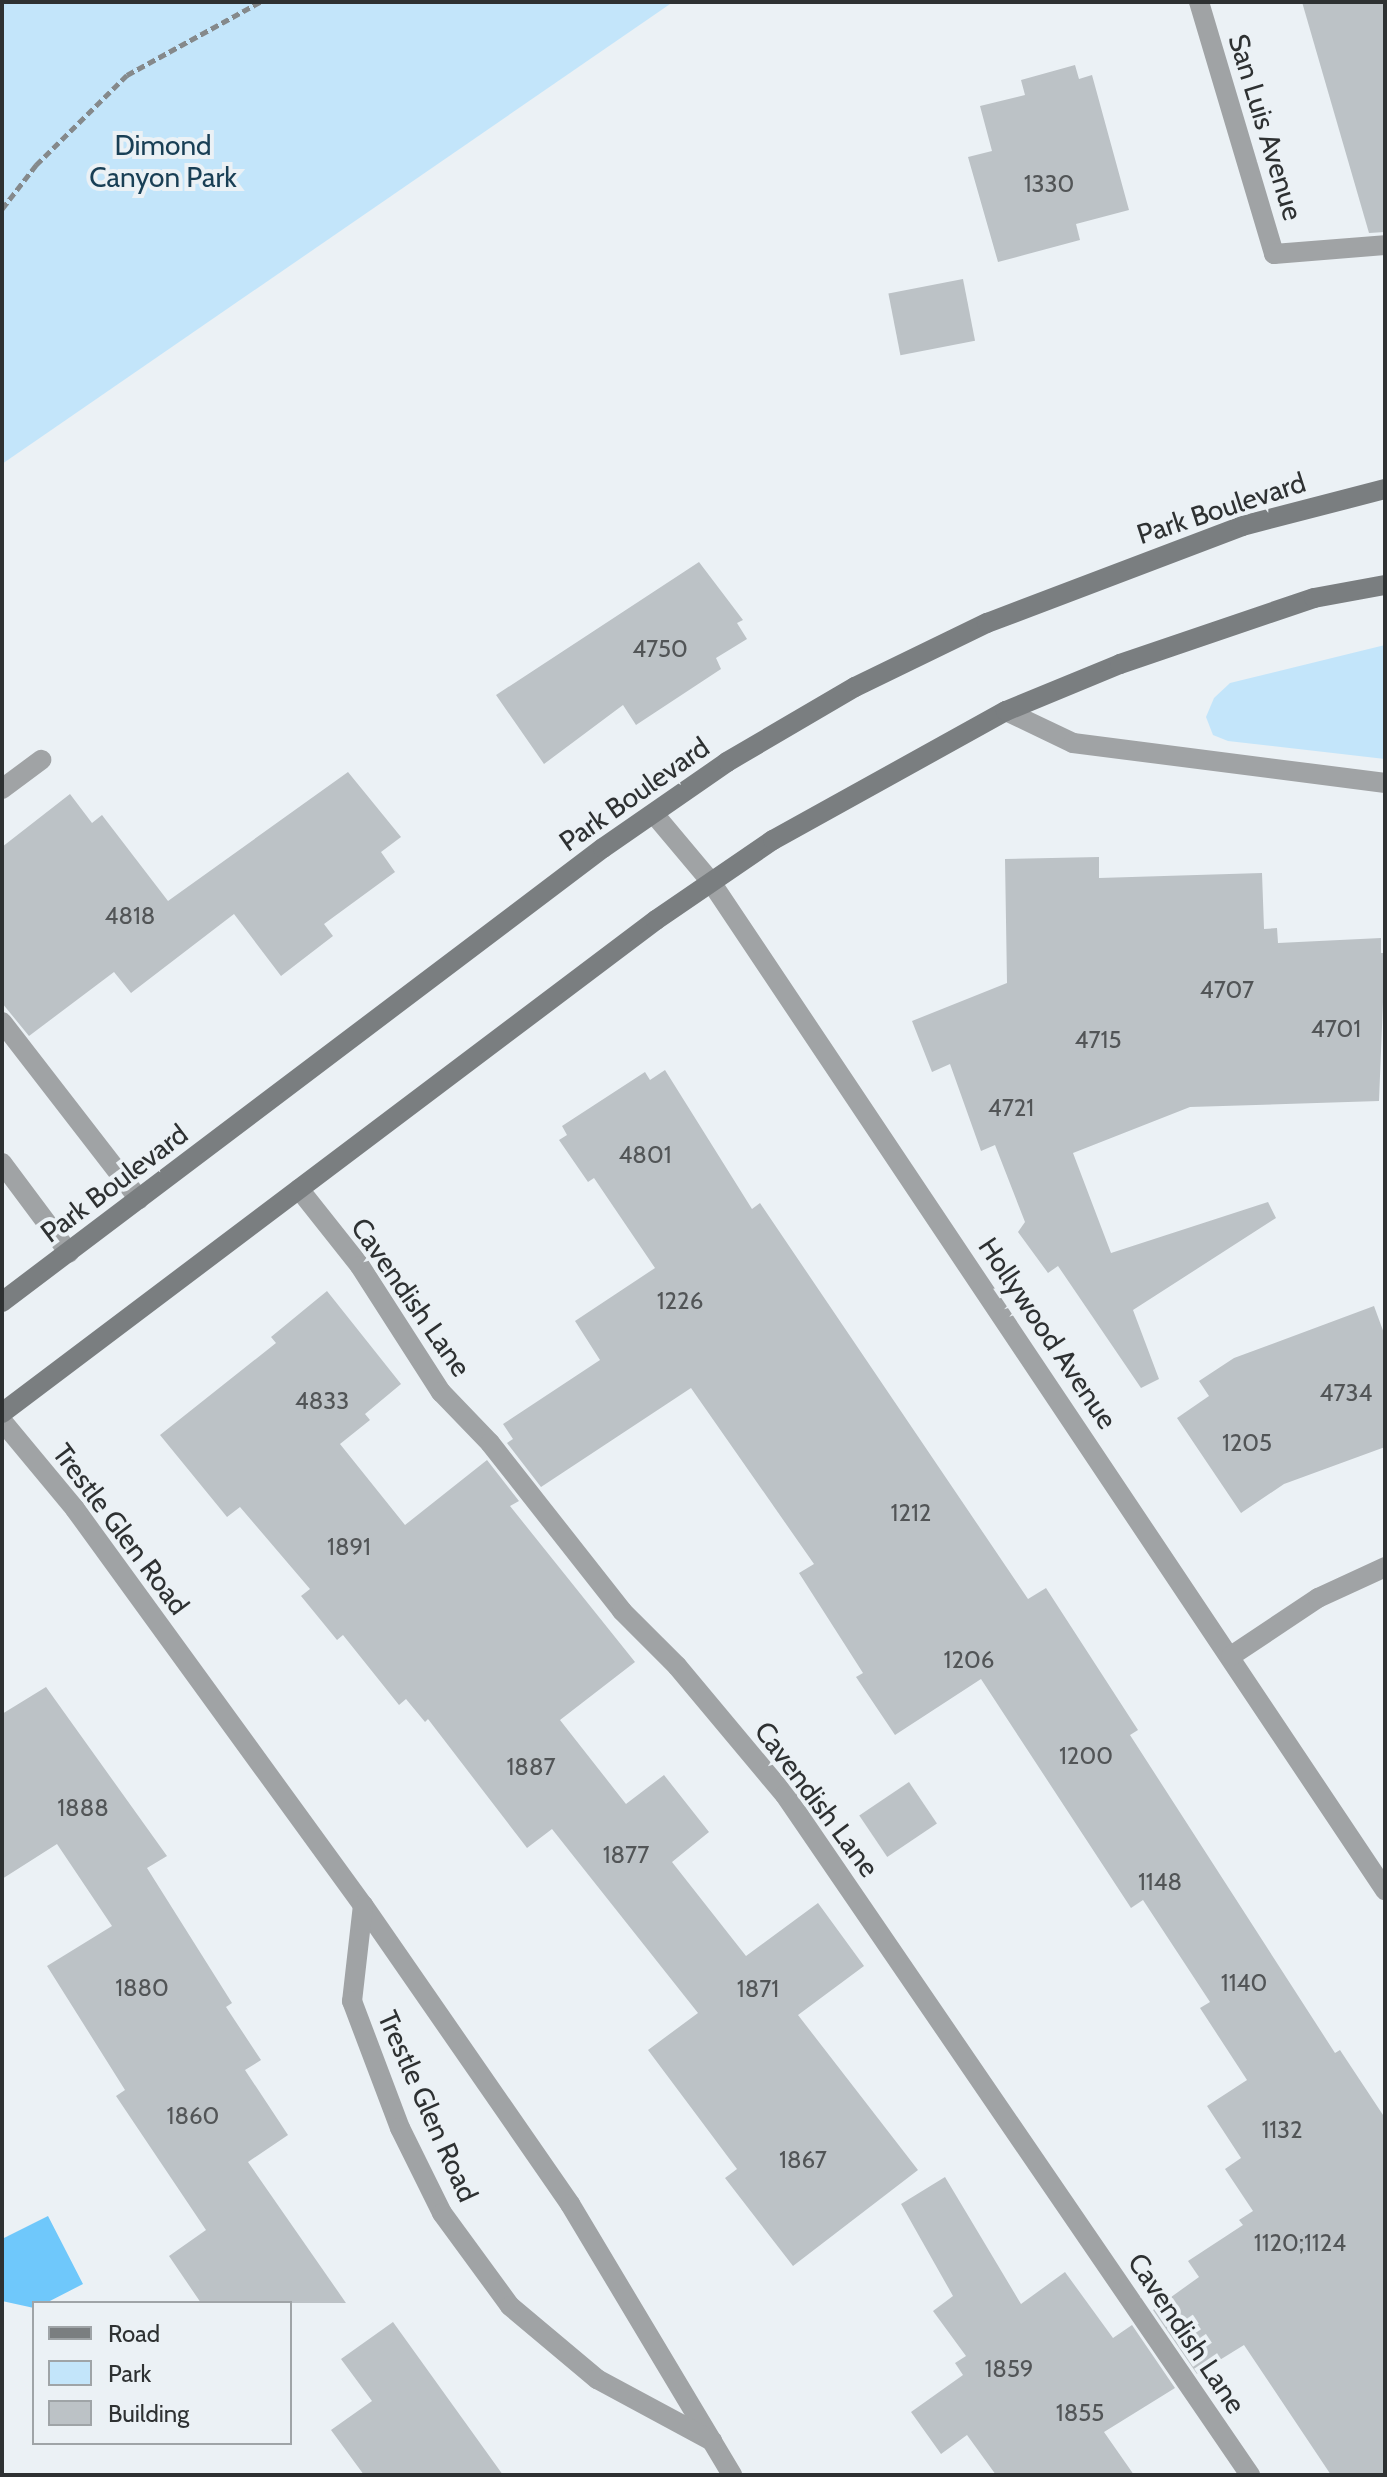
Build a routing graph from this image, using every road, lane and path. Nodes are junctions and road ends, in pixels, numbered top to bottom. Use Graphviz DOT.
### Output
graph roads {
  1 [pos="260,2"];
  2 [pos="1199,2"];
  3 [pos="2,209"];
  4 [pos="1385,245"];
  5 [pos="1385,489"];
  6 [pos="1385,585"];
  7 [pos="1006,711"];
  8 [pos="41,760"];
  9 [pos="1385,783"];
  10 [pos="2,789"];
  11 [pos="654,814"];
  12 [pos="711,882"];
  13 [pos="2,1022"];
  14 [pos="2,1163"];
  15 [pos="299,1189"];
  16 [pos="139,1199"];
  17 [pos="69,1253"];
  18 [pos="2,1302"];
  19 [pos="2,1413"];
  20 [pos="2,1421"];
  21 [pos="1385,1567"];
  22 [pos="1231,1656"];
  23 [pos="1385,1890"];
  24 [pos="363,1905"];
  25 [pos="712,2441"];
  26 [pos="732,2475"];
  27 [pos="1250,2475"];
  1 -- 3 [label="path"];
  2 -- 4 [label="street, San Luis Avenue"];
  5 -- 11 [label="main road, Park Boulevard"];
  6 -- 7 [label="main road"];
  7 -- 9 [label="street"];
  7 -- 12 [label="main road"];
  8 -- 10 [label="street"];
  11 -- 12 [label="street, Hollywood Avenue"];
  11 -- 16 [label="main road, Park Boulevard"];
  12 -- 15 [label="main road"];
  12 -- 22 [label="street, Hollywood Avenue"];
  13 -- 16 [label="street"];
  14 -- 17 [label="street"];
  15 -- 19 [label="main road"];
  15 -- 27 [label="street, Cavendish Lane"];
  16 -- 17 [label="main road, Park Boulevard"];
  17 -- 18 [label="main road, Park Boulevard"];
  20 -- 24 [label="street, Trestle Glen Road"];
  21 -- 22 [label="street"];
  22 -- 23 [label="street, Hollywood Avenue"];
  24 -- 25 [label="street, Trestle Glen Road"];
  24 -- 25 [label="street, Trestle Glen Road"];
  25 -- 26 [label="street, Trestle Glen Road"];
}
